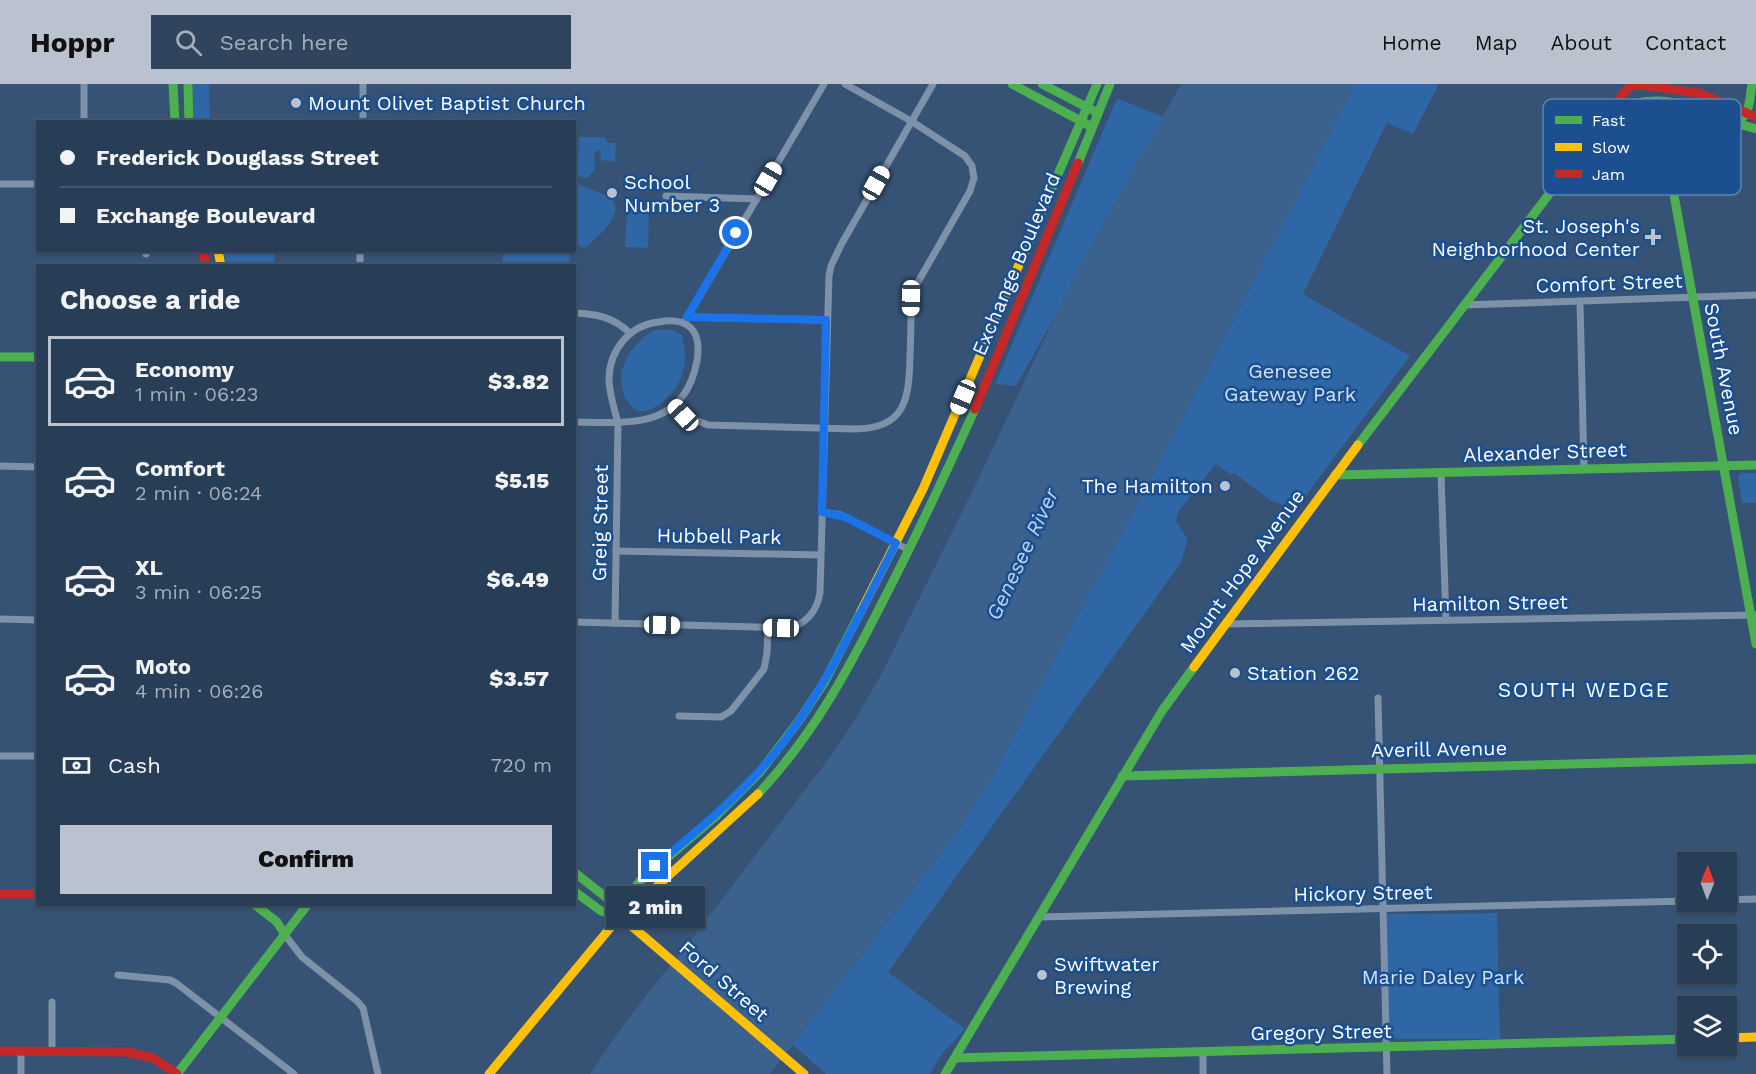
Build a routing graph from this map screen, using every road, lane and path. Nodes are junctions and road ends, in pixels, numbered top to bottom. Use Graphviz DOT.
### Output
graph roads {
  1 [pos="84,84"];
  2 [pos="173,84"];
  3 [pos="188,84"];
  4 [pos="363,84"];
  5 [pos="824,84"];
  6 [pos="845,84"];
  7 [pos="933,84"];
  8 [pos="1012,84"];
  9 [pos="1042,84"];
  10 [pos="1097,84"];
  11 [pos="1110,84"];
  12 [pos="1752,84"];
  13 [pos="1652,85"];
  14 [pos="1621,99"];
  15 [pos="1713,99"];
  16 [pos="1087,108"];
  17 [pos="1098,113"];
  18 [pos="1751,115"];
  19 [pos="84,120"];
  20 [pos="175,120"];
  21 [pos="189,120"];
  22 [pos="363,120"];
  23 [pos="911,121"];
  24 [pos="1081,122"];
  25 [pos="1741,125"];
  26 [pos="1092,127"];
  27 [pos="1756,129"];
  28 [pos="0,184"];
  29 [pos="36,184"];
  30 [pos="1548,195"];
  31 [pos="1674,195"];
  32 [pos="666,196"];
  33 [pos="757,199"];
  34 [pos="1756,295"];
  35 [pos="1692,297"];
  36 [pos="1580,301"];
  37 [pos="1464,305"];
  38 [pos="576,313"];
  39 [pos="685,320"];
  40 [pos="826,320"];
  41 [pos="630,333"];
  42 [pos="0,357"];
  43 [pos="36,357"];
  44 [pos="675,406"];
  45 [pos="576,422"];
  46 [pos="618,423"];
  47 [pos="824,428"];
  48 [pos="1756,465"];
  49 [pos="0,466"];
  50 [pos="1724,466"];
  51 [pos="36,467"];
  52 [pos="1584,469"];
  53 [pos="1441,473"];
  54 [pos="1335,475"];
  55 [pos="822,512"];
  56 [pos="896,543"];
  57 [pos="909,550"];
  58 [pos="616,551"];
  59 [pos="820,555"];
  60 [pos="1753,615"];
  61 [pos="0,619"];
  62 [pos="36,620"];
  63 [pos="1446,620"];
  64 [pos="576,622"];
  65 [pos="615,623"];
  66 [pos="1226,624"];
  67 [pos="768,628"];
  68 [pos="1756,644"];
  69 [pos="1378,698"];
  70 [pos="679,716"];
  71 [pos="0,756"];
  72 [pos="36,756"];
  73 [pos="1756,759"];
  74 [pos="1380,768"];
  75 [pos="1122,776"];
  76 [pos="576,873"];
  77 [pos="576,892"];
  78 [pos="0,894"];
  79 [pos="36,894"];
  80 [pos="1756,899"];
  81 [pos="1737,900"];
  82 [pos="1677,901"];
  83 [pos="257,906"];
  84 [pos="307,906"];
  85 [pos="1383,909"];
  86 [pos="620,916"];
  87 [pos="1040,916"];
  88 [pos="285,935"];
  89 [pos="118,975"];
  90 [pos="52,1002"];
  91 [pos="222,1017"];
  92 [pos="1756,1037"];
  93 [pos="1737,1038"];
  94 [pos="1677,1039"];
  95 [pos="1387,1048"];
  96 [pos="0,1051"];
  97 [pos="21,1052"];
  98 [pos="52,1052"];
  99 [pos="1203,1053"];
  100 [pos="955,1058"];
  101 [pos="21,1074"];
  102 [pos="177,1074"];
  103 [pos="294,1074"];
  104 [pos="378,1074"];
  105 [pos="489,1074"];
  106 [pos="804,1074"];
  107 [pos="945,1074"];
  108 [pos="1203,1074"];
  109 [pos="1387,1074"];
  1 -- 19 [label="street"];
  2 -- 20 [label="main road"];
  3 -- 21 [label="main road"];
  4 -- 22 [label="street"];
  5 -- 33 [label="street"];
  6 -- 23 [label="street"];
  7 -- 23 [label="street"];
  8 -- 24 [label="main road"];
  9 -- 16 [label="main road"];
  10 -- 16 [label="main road, Exchange Boulevard"];
  11 -- 17 [label="main road, Exchange Boulevard"];
  12 -- 18 [label="main road"];
  13 -- 14 [label="main road, Mount Hope Avenue"];
  13 -- 15 [label="main road"];
  16 -- 17 [label="main road"];
  16 -- 24 [label="main road, Exchange Boulevard"];
  17 -- 26 [label="main road, Exchange Boulevard"];
  23 -- 40 [label="street"];
  23 -- 47 [label="street"];
  24 -- 26 [label="main road"];
  24 -- 56 [label="main road, Exchange Boulevard"];
  25 -- 27 [label="main road, Mount Hope Avenue"];
  26 -- 57 [label="main road, Exchange Boulevard"];
  28 -- 29 [label="street"];
  30 -- 37 [label="main road, Mount Hope Avenue"];
  31 -- 35 [label="main road, South Avenue"];
  32 -- 33 [label="street"];
  33 -- 39 [label="street"];
  34 -- 35 [label="street, Comfort Street"];
  35 -- 36 [label="street, Comfort Street"];
  35 -- 50 [label="main road, South Avenue"];
  36 -- 37 [label="street, Comfort Street"];
  36 -- 52 [label="street"];
  37 -- 54 [label="main road, Mount Hope Avenue"];
  38 -- 41 [label="street"];
  39 -- 40 [label="street"];
  39 -- 41 [label="street"];
  39 -- 44 [label="street"];
  40 -- 47 [label="street"];
  41 -- 46 [label="street"];
  42 -- 43 [label="main road"];
  44 -- 46 [label="street"];
  44 -- 47 [label="street"];
  45 -- 46 [label="street"];
  46 -- 58 [label="street, Greig Street"];
  47 -- 55 [label="street"];
  48 -- 50 [label="main road, Alexander Street"];
  49 -- 51 [label="street"];
  50 -- 52 [label="main road, Alexander Street"];
  50 -- 60 [label="main road, South Avenue"];
  52 -- 53 [label="main road, Alexander Street"];
  53 -- 54 [label="main road, Alexander Street"];
  53 -- 63 [label="street"];
  54 -- 66 [label="main road, Mount Hope Avenue"];
  55 -- 56 [label="street"];
  55 -- 59 [label="street"];
  56 -- 57 [label="street"];
  56 -- 86 [label="main road, Exchange Boulevard"];
  57 -- 86 [label="main road, Exchange Boulevard"];
  58 -- 59 [label="street, Hubbell Park"];
  58 -- 65 [label="street, Greig Street"];
  59 -- 67 [label="street"];
  60 -- 63 [label="street, Hamilton Street"];
  60 -- 68 [label="main road, South Avenue"];
  61 -- 62 [label="street"];
  63 -- 66 [label="street, Hamilton Street"];
  64 -- 65 [label="street"];
  65 -- 67 [label="street"];
  66 -- 75 [label="main road, Mount Hope Avenue"];
  67 -- 70 [label="street"];
  69 -- 74 [label="street"];
  71 -- 72 [label="street"];
  73 -- 74 [label="main road, Averill Avenue"];
  74 -- 75 [label="main road, Averill Avenue"];
  74 -- 85 [label="street"];
  75 -- 87 [label="main road, Mount Hope Avenue"];
  76 -- 86 [label="main road, Ford Street"];
  77 -- 86 [label="main road, Ford Street"];
  78 -- 79 [label="main road"];
  80 -- 81 [label="street"];
  82 -- 85 [label="street, Hickory Street"];
  83 -- 88 [label="main road"];
  84 -- 88 [label="main road"];
  85 -- 87 [label="street, Hickory Street"];
  85 -- 95 [label="street"];
  86 -- 105 [label="main road"];
  86 -- 106 [label="main road, Ford Street"];
  87 -- 100 [label="main road, Mount Hope Avenue"];
  88 -- 91 [label="main road"];
  88 -- 104 [label="street"];
  89 -- 91 [label="street"];
  90 -- 98 [label="street"];
  91 -- 102 [label="main road"];
  91 -- 103 [label="street"];
  92 -- 93 [label="main road"];
  94 -- 95 [label="main road, Gregory Street"];
  95 -- 99 [label="main road, Gregory Street"];
  95 -- 109 [label="street"];
  96 -- 97 [label="main road"];
  97 -- 98 [label="main road"];
  97 -- 101 [label="street"];
  98 -- 102 [label="main road"];
  99 -- 100 [label="main road, Gregory Street"];
  99 -- 108 [label="street"];
  100 -- 107 [label="main road, Mount Hope Avenue"];
}
